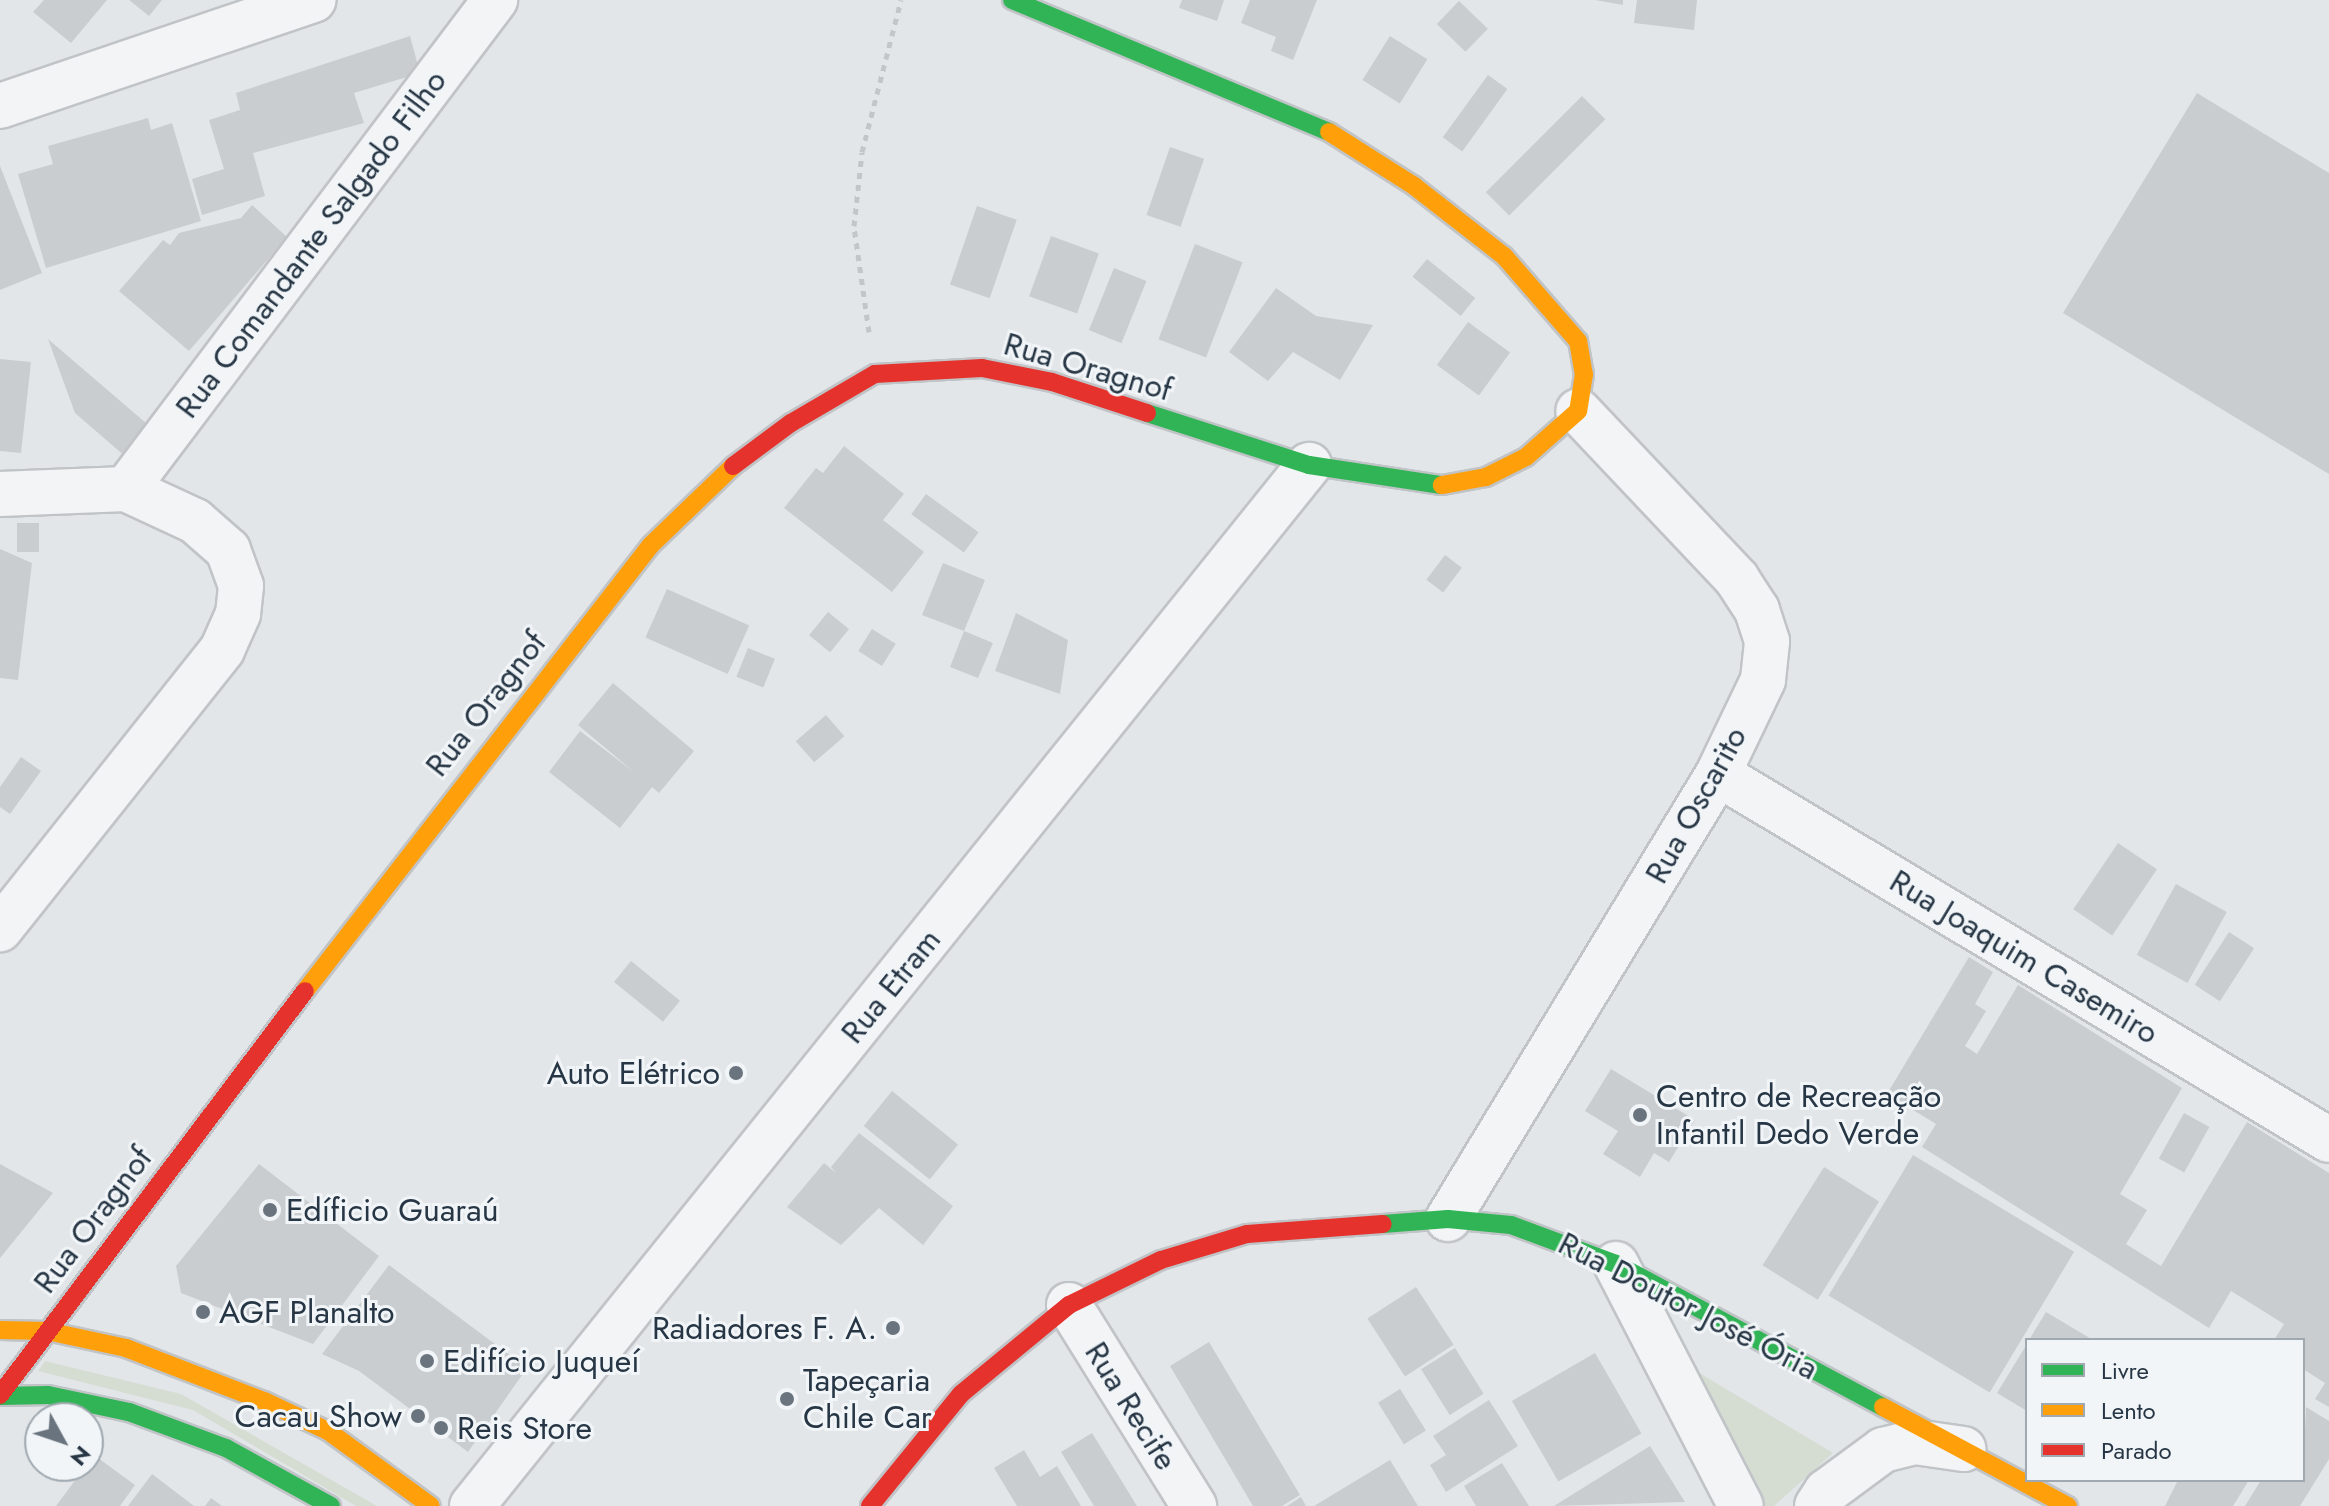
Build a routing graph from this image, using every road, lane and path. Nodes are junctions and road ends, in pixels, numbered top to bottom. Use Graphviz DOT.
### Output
graph roads {
  1 [pos="314,0"];
  2 [pos="495,0"];
  3 [pos="901,0"];
  4 [pos="1012,0"];
  5 [pos="0,106"];
  6 [pos="875,374"];
  7 [pos="1578,411"];
  8 [pos="1309,465"];
  9 [pos="126,489"];
  10 [pos="0,494"];
  11 [pos="1718,774"];
  12 [pos="17,884"];
  13 [pos="0,929"];
  14 [pos="2329,1140"];
  15 [pos="1448,1219"];
  16 [pos="1616,1264"];
  17 [pos="1069,1305"];
  18 [pos="0,1330"];
  19 [pos="47,1331"];
  20 [pos="0,1395"];
  21 [pos="1965,1449"];
  22 [pos="1822,1499"];
  23 [pos="331,1506"];
  24 [pos="431,1506"];
  25 [pos="472,1506"];
  26 [pos="870,1506"];
  27 [pos="1194,1506"];
  28 [pos="1741,1506"];
  29 [pos="2068,1506"];
  1 -- 5 [label="street"];
  2 -- 9 [label="street, Rua Comandante Salgado Filho"];
  3 -- 6 [label="path"];
  4 -- 7 [label="street"];
  6 -- 8 [label="street, Rua Oragnof"];
  6 -- 19 [label="street, Rua Oragnof"];
  7 -- 8 [label="street, Rua Oragnof"];
  7 -- 11 [label="street, Rua Oscarito"];
  8 -- 25 [label="street, Rua Etram"];
  9 -- 10 [label="street"];
  9 -- 12 [label="street"];
  11 -- 14 [label="street, Rua Joaquim Casemiro"];
  11 -- 15 [label="street, Rua Oscarito"];
  12 -- 13 [label="street"];
  15 -- 16 [label="street, Rua Doutor José Ória"];
  15 -- 17 [label="street, Rua Doutor José Ória"];
  16 -- 21 [label="street, Rua Doutor José Ória"];
  16 -- 28 [label="street"];
  17 -- 26 [label="street, Rua Doutor José Ória"];
  17 -- 27 [label="street, Rua Recife"];
  18 -- 19 [label="street"];
  19 -- 20 [label="street, Rua Oragnof"];
  19 -- 24 [label="street"];
  20 -- 23 [label="street"];
  21 -- 22 [label="street, Rua Doutor José Ória"];
  21 -- 29 [label="street, Rua Doutor José Ória"];
}
